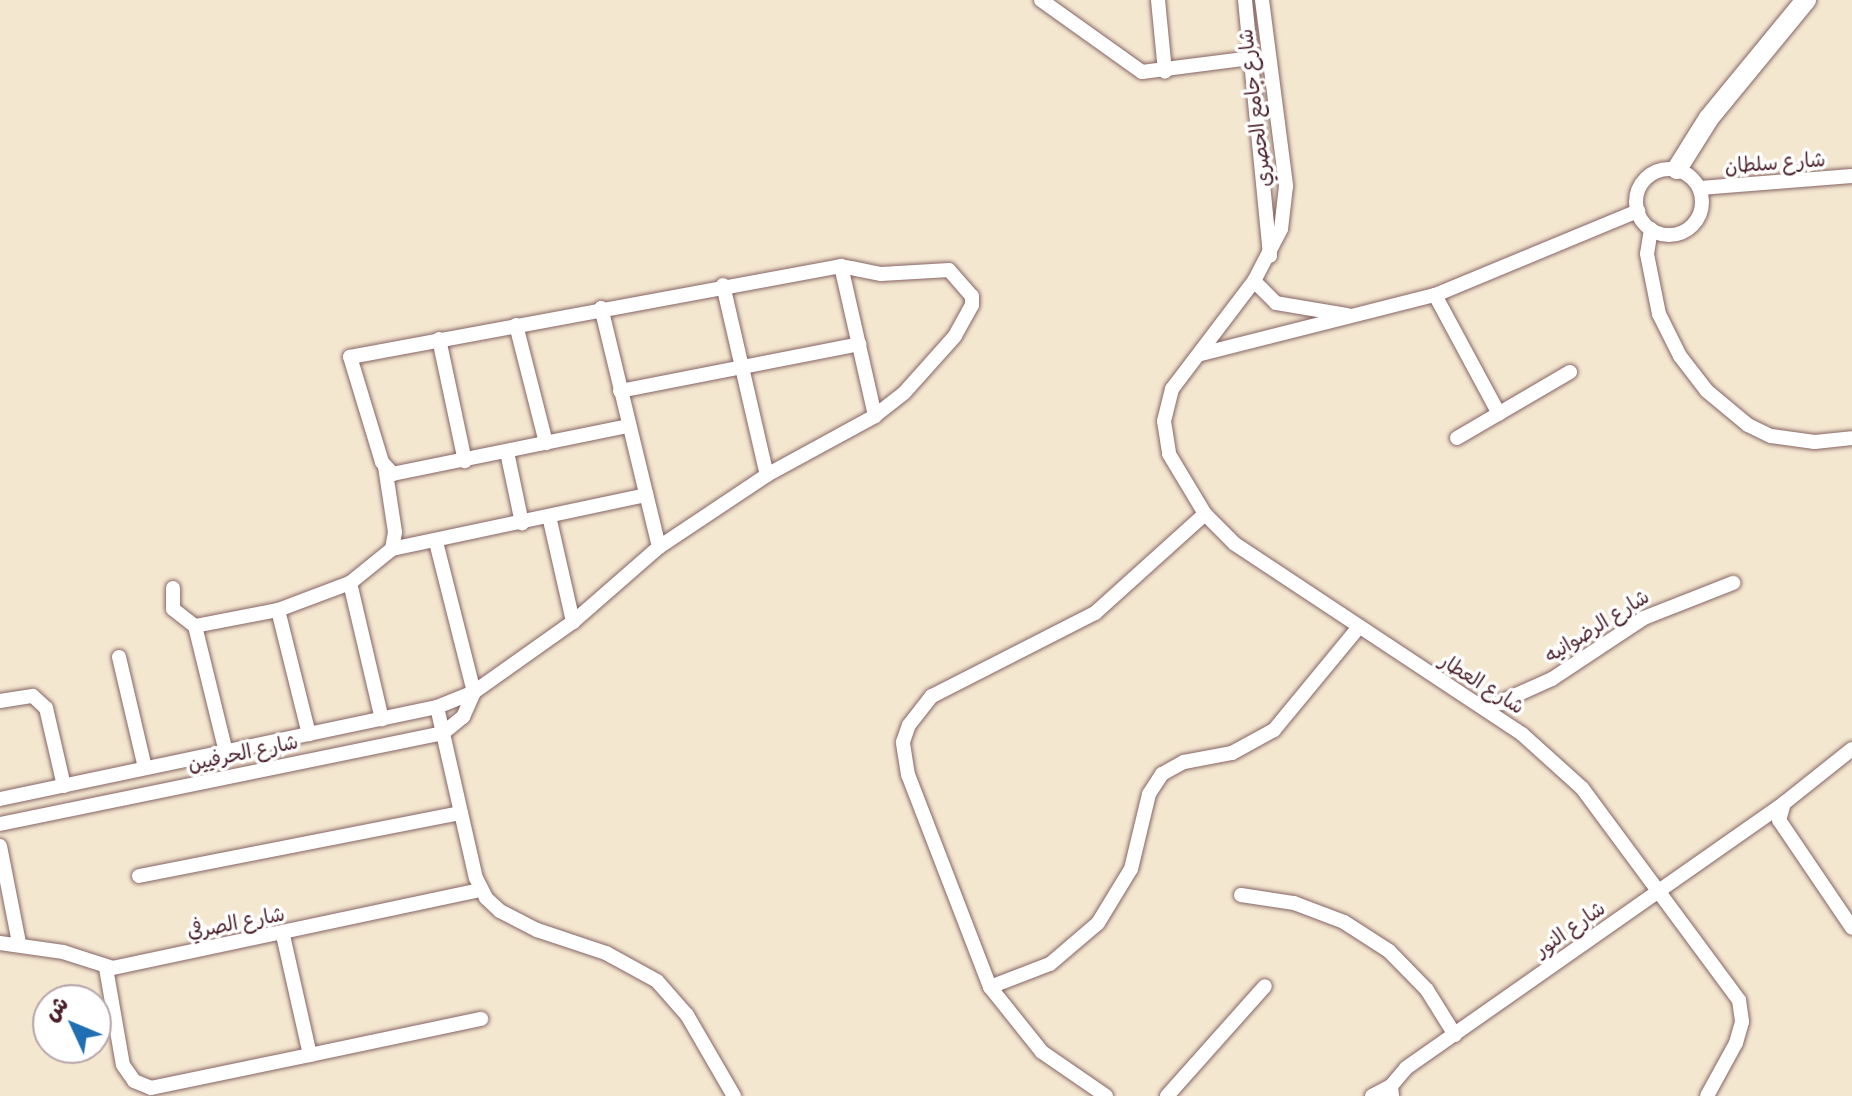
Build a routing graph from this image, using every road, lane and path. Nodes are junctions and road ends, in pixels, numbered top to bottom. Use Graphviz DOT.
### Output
graph roads {
  1 [pos="1041,0"];
  2 [pos="1158,0"];
  3 [pos="1245,0"];
  4 [pos="1262,0"];
  5 [pos="1806,0"];
  6 [pos="1252,58"];
  7 [pos="1165,72"];
  8 [pos="1677,169"];
  9 [pos="1852,176"];
  10 [pos="1700,188"];
  11 [pos="1638,211"];
  12 [pos="1651,229"];
  13 [pos="1270,256"];
  14 [pos="841,266"];
  15 [pos="1254,281"];
  16 [pos="723,285"];
  17 [pos="1435,295"];
  18 [pos="601,308"];
  19 [pos="1360,316"];
  20 [pos="516,325"];
  21 [pos="439,339"];
  22 [pos="859,344"];
  23 [pos="1201,354"];
  24 [pos="742,367"];
  25 [pos="1570,372"];
  26 [pos="620,391"];
  27 [pos="1499,414"];
  28 [pos="875,416"];
  29 [pos="628,426"];
  30 [pos="1457,438"];
  31 [pos="1852,438"];
  32 [pos="546,443"];
  33 [pos="507,452"];
  34 [pos="465,461"];
  35 [pos="385,467"];
  36 [pos="767,475"];
  37 [pos="646,495"];
  38 [pos="1205,514"];
  39 [pos="549,516"];
  40 [pos="522,523"];
  41 [pos="436,542"];
  42 [pos="659,547"];
  43 [pos="392,549"];
  44 [pos="350,583"];
  45 [pos="1733,583"];
  46 [pos="173,588"];
  47 [pos="278,610"];
  48 [pos="573,622"];
  49 [pos="195,626"];
  50 [pos="1358,628"];
  51 [pos="119,657"];
  52 [pos="474,692"];
  53 [pos="0,701"];
  54 [pos="437,707"];
  55 [pos="1485,709"];
  56 [pos="382,719"];
  57 [pos="443,733"];
  58 [pos="309,734"];
  59 [pos="1852,749"];
  60 [pos="226,752"];
  61 [pos="145,768"];
  62 [pos="64,786"];
  63 [pos="0,799"];
  64 [pos="1784,803"];
  65 [pos="461,813"];
  66 [pos="0,824"];
  67 [pos="0,846"];
  68 [pos="139,876"];
  69 [pos="481,890"];
  70 [pos="1661,890"];
  71 [pos="1241,895"];
  72 [pos="1852,928"];
  73 [pos="283,935"];
  74 [pos="0,943"];
  75 [pos="19,943"];
  76 [pos="106,968"];
  77 [pos="1265,986"];
  78 [pos="990,987"];
  79 [pos="481,1019"];
  80 [pos="1455,1035"];
  81 [pos="310,1055"];
  82 [pos="1392,1091"];
  83 [pos="734,1096"];
  84 [pos="1106,1096"];
  85 [pos="1167,1096"];
  86 [pos="1372,1096"];
  87 [pos="1707,1096"];
  1 -- 7 [label="street"];
  2 -- 7 [label="street"];
  3 -- 6 [label="street, شارع جامع الحصري"];
  4 -- 13 [label="street, شارع جامع الحصري"];
  5 -- 8 [label="street"];
  6 -- 7 [label="street"];
  6 -- 13 [label="street, شارع جامع الحصري"];
  8 -- 10 [label="street"];
  8 -- 11 [label="street"];
  9 -- 10 [label="street, شارع سلطان"];
  10 -- 12 [label="street"];
  11 -- 12 [label="street"];
  11 -- 17 [label="street"];
  12 -- 31 [label="street"];
  13 -- 15 [label="street, شارع جامع الحصري"];
  14 -- 16 [label="street"];
  14 -- 22 [label="street"];
  14 -- 28 [label="street, شارع الحرفيين"];
  15 -- 19 [label="street"];
  15 -- 23 [label="street, شارع جامع الحصري"];
  16 -- 18 [label="street"];
  16 -- 24 [label="street"];
  17 -- 19 [label="street"];
  17 -- 27 [label="street"];
  18 -- 20 [label="street"];
  18 -- 26 [label="street"];
  19 -- 23 [label="street"];
  20 -- 21 [label="street"];
  20 -- 32 [label="street"];
  21 -- 34 [label="street"];
  21 -- 35 [label="street"];
  22 -- 24 [label="street"];
  22 -- 28 [label="street"];
  23 -- 38 [label="street, شارع العطار"];
  24 -- 26 [label="street"];
  24 -- 36 [label="street"];
  25 -- 27 [label="street"];
  26 -- 29 [label="street"];
  27 -- 30 [label="street"];
  28 -- 36 [label="street, شارع الحرفيين"];
  29 -- 32 [label="street"];
  29 -- 37 [label="street"];
  32 -- 33 [label="street"];
  33 -- 34 [label="street"];
  33 -- 40 [label="street"];
  34 -- 35 [label="street"];
  35 -- 43 [label="street"];
  36 -- 42 [label="street, شارع الحرفيين"];
  37 -- 39 [label="street"];
  37 -- 42 [label="street"];
  38 -- 50 [label="street, شارع العطار"];
  38 -- 78 [label="street"];
  39 -- 40 [label="street"];
  39 -- 48 [label="street"];
  40 -- 41 [label="street"];
  41 -- 43 [label="street"];
  41 -- 52 [label="street"];
  42 -- 48 [label="street, شارع الحرفيين"];
  43 -- 44 [label="street"];
  44 -- 47 [label="street"];
  44 -- 56 [label="street"];
  45 -- 55 [label="street, شارع الرضوانيه"];
  46 -- 49 [label="street"];
  47 -- 49 [label="street"];
  47 -- 58 [label="street"];
  48 -- 52 [label="street, شارع الحرفيين"];
  49 -- 60 [label="street"];
  50 -- 55 [label="street, شارع العطار"];
  50 -- 78 [label="street"];
  51 -- 61 [label="street"];
  52 -- 54 [label="street, شارع الحرفيين"];
  52 -- 57 [label="street, شارع الحرفيين"];
  53 -- 62 [label="street"];
  54 -- 56 [label="street, شارع الحرفيين"];
  54 -- 57 [label="street"];
  55 -- 70 [label="street, شارع العطار"];
  56 -- 58 [label="street, شارع الحرفيين"];
  57 -- 65 [label="street"];
  57 -- 66 [label="street, شارع الحرفيين"];
  58 -- 60 [label="street, شارع الحرفيين"];
  59 -- 64 [label="street, شارع النور"];
  60 -- 61 [label="street, شارع الحرفيين"];
  61 -- 62 [label="street, شارع الحرفيين"];
  62 -- 63 [label="street, شارع الحرفيين"];
  64 -- 70 [label="street, شارع النور"];
  64 -- 72 [label="street"];
  65 -- 68 [label="street"];
  65 -- 69 [label="street"];
  67 -- 75 [label="street"];
  69 -- 73 [label="street, شارع الصرفي"];
  69 -- 83 [label="street"];
  70 -- 80 [label="street, شارع النور"];
  70 -- 87 [label="street, شارع العطار"];
  71 -- 80 [label="street"];
  73 -- 76 [label="street, شارع الصرفي"];
  73 -- 81 [label="street"];
  74 -- 75 [label="street, شارع الصرفي"];
  75 -- 76 [label="street, شارع الصرفي"];
  76 -- 81 [label="street"];
  77 -- 85 [label="street"];
  78 -- 84 [label="street"];
  79 -- 81 [label="street"];
  80 -- 82 [label="street, شارع النور"];
  82 -- 86 [label="street, شارع النور"];
}
